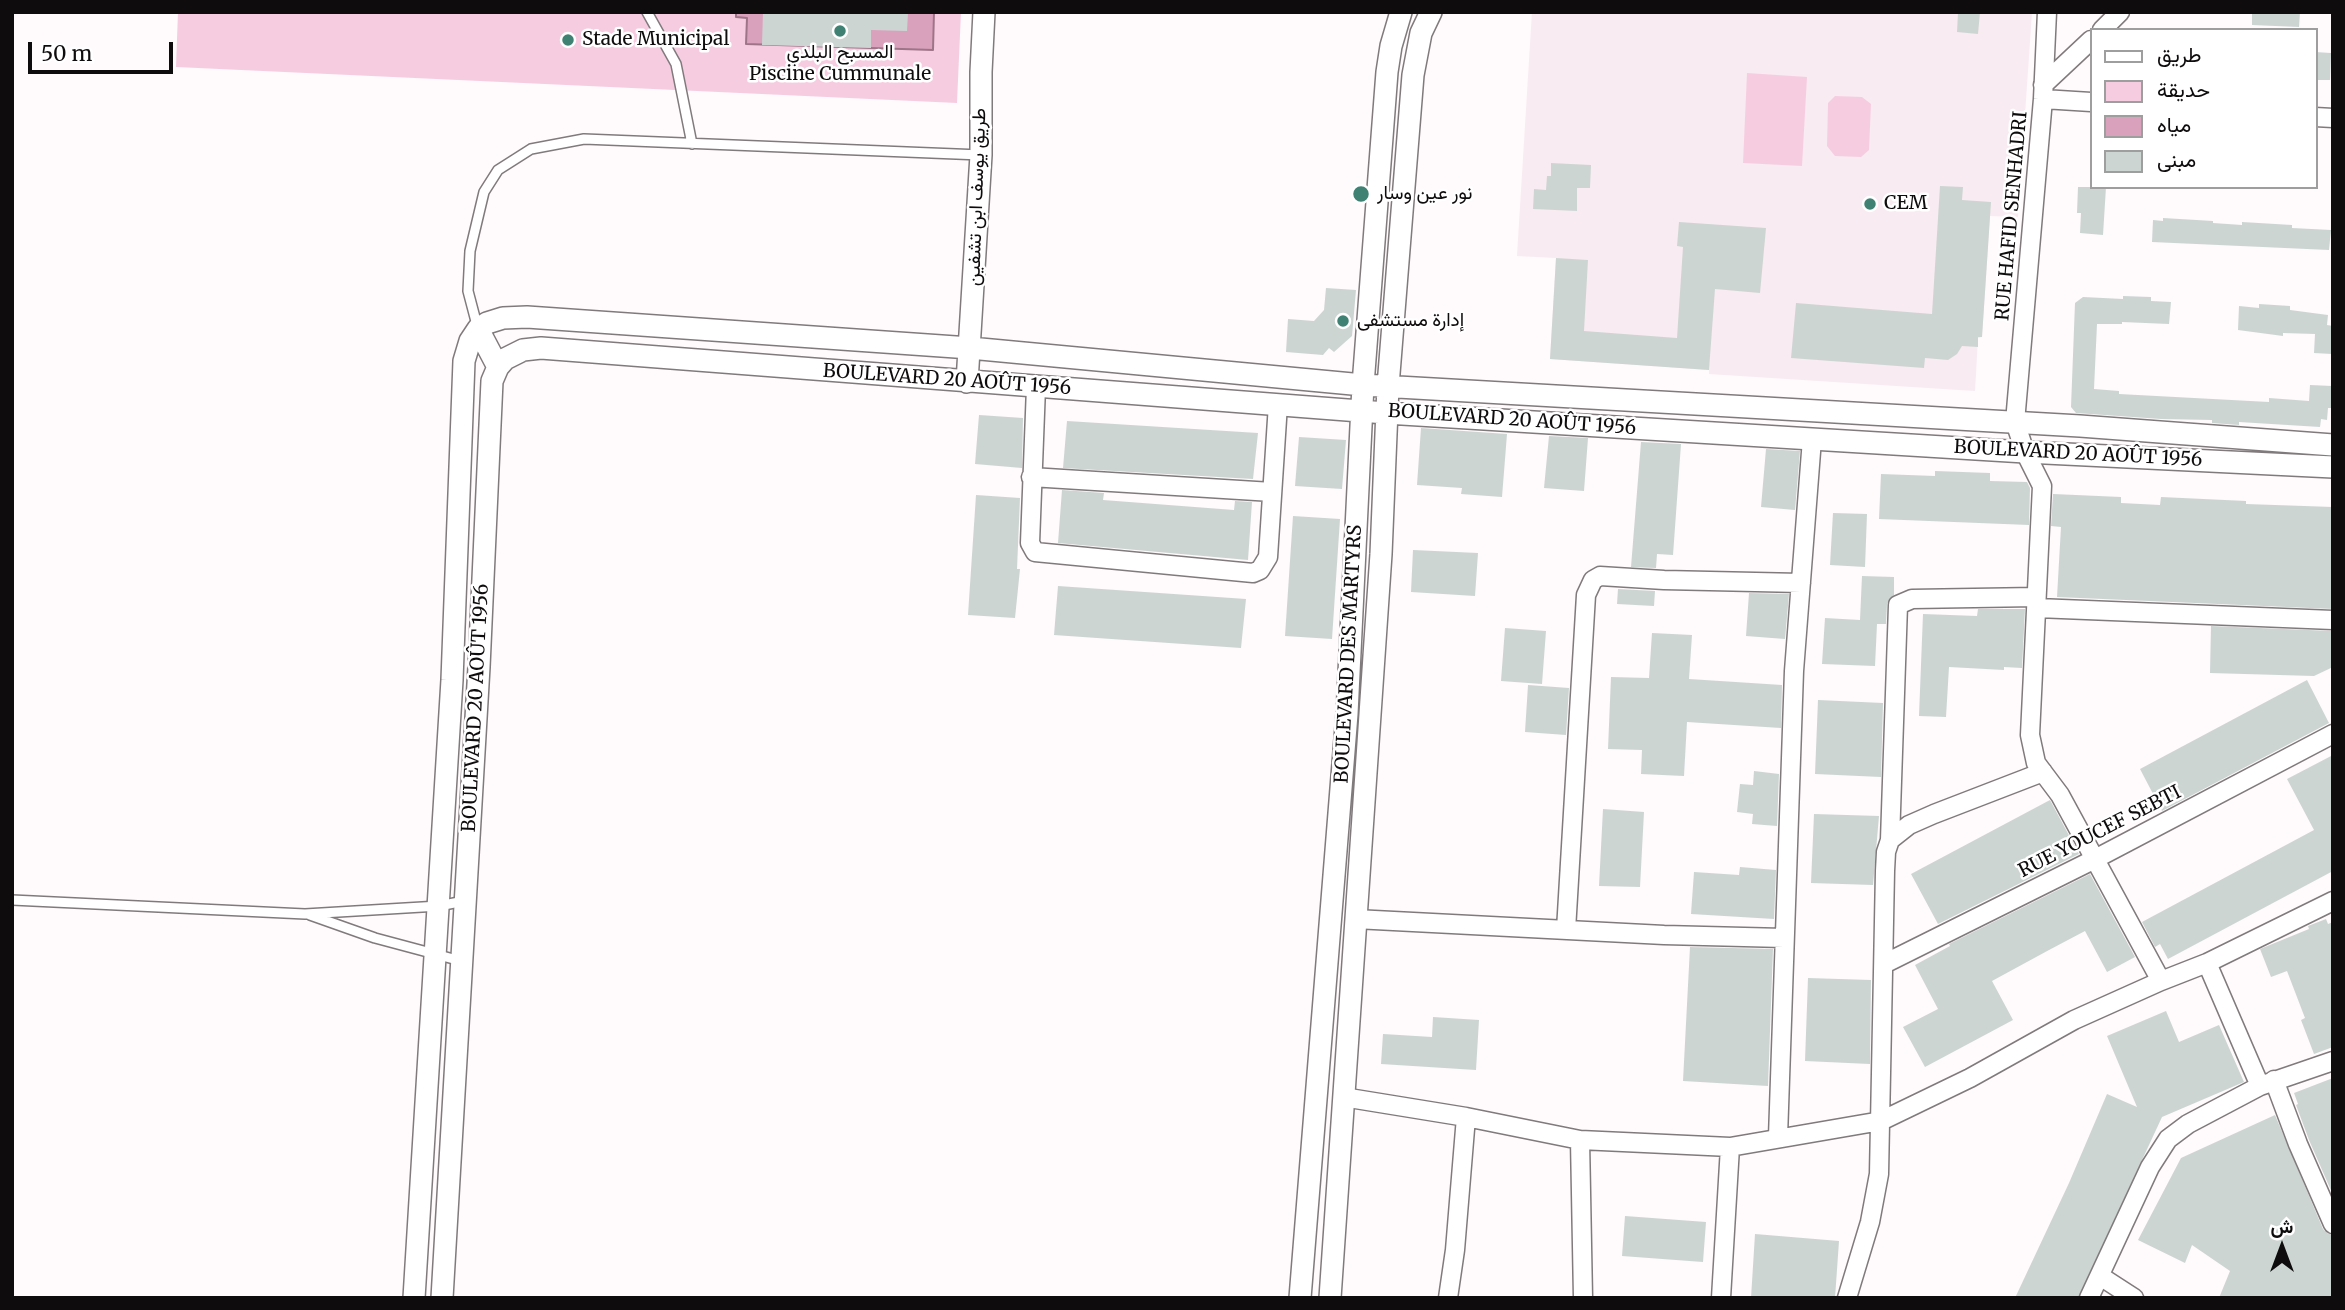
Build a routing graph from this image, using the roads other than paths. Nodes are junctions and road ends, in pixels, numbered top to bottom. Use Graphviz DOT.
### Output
graph roads {
  1 [pos="646,12"];
  2 [pos="984,12"];
  3 [pos="1401,12"];
  4 [pos="1431,12"];
  5 [pos="2047,12"];
  6 [pos="2120,12"];
  7 [pos="2104,28"];
  8 [pos="2090,41"];
  9 [pos="2043,92"];
  10 [pos="2090,102"];
  11 [pos="692,144"];
  12 [pos="981,155"];
  13 [pos="478,329"];
  14 [pos="970,348"];
  15 [pos="498,367"];
  16 [pos="967,382"];
  17 [pos="1363,385"];
  18 [pos="1388,386"];
  19 [pos="1036,387"];
  20 [pos="1278,404"];
  21 [pos="1363,410"];
  22 [pos="1386,413"];
  23 [pos="2015,422"];
  24 [pos="1812,439"];
  25 [pos="2333,445"];
  26 [pos="2025,452"];
  27 [pos="2333,467"];
  28 [pos="1031,477"];
  29 [pos="1272,492"];
  30 [pos="1801,583"];
  31 [pos="2036,603"];
  32 [pos="2333,620"];
  33 [pos="2333,734"];
  34 [pos="2043,772"];
  35 [pos="1890,840"];
  36 [pos="2095,859"];
  37 [pos="12,900"];
  38 [pos="466,901"];
  39 [pos="2333,901"];
  40 [pos="439,906"];
  41 [pos="305,914"];
  42 [pos="1355,919"];
  43 [pos="1566,930"];
  44 [pos="1784,938"];
  45 [pos="436,954"];
  46 [pos="462,961"];
  47 [pos="2207,963"];
  48 [pos="1884,964"];
  49 [pos="2161,981"];
  50 [pos="2333,1061"];
  51 [pos="2267,1083"];
  52 [pos="1343,1097"];
  53 [pos="1466,1117"];
  54 [pos="1881,1121"];
  55 [pos="1778,1137"];
  56 [pos="1580,1140"];
  57 [pos="1730,1147"];
  58 [pos="2333,1224"];
  59 [pos="2099,1276"];
  60 [pos="414,1298"];
  61 [pos="442,1298"];
  62 [pos="1300,1298"];
  63 [pos="1331,1298"];
  64 [pos="1448,1298"];
  65 [pos="1583,1298"];
  66 [pos="1721,1298"];
  67 [pos="1847,1298"];
  68 [pos="2089,1298"];
  69 [pos="2134,1298"];
  1 -- 11 [label="lane"];
  2 -- 12 [label="street, طريق يوسف ابن تشفين"];
  3 -- 17 [label="street, BOULEVARD DES MARTYRS"];
  4 -- 18 [label="street, BOULEVARD DES MARTYRS"];
  5 -- 9 [label="street, RUE HAFID SENHADRI"];
  6 -- 7 [label="street"];
  8 -- 9 [label="street"];
  9 -- 10 [label="street"];
  9 -- 23 [label="street, RUE HAFID SENHADRI"];
  11 -- 12 [label="lane"];
  11 -- 13 [label="lane"];
  12 -- 14 [label="street, طريق يوسف ابن تشفين"];
  13 -- 14 [label="street, BOULEVARD 20 AOÛT 1956"];
  13 -- 15 [label="street"];
  13 -- 40 [label="street"];
  14 -- 16 [label="street, طريق يوسف ابن تشفين"];
  14 -- 17 [label="street, BOULEVARD 20 AOÛT 1956"];
  15 -- 16 [label="street, BOULEVARD 20 AOÛT 1956"];
  15 -- 38 [label="street, BOULEVARD 20 AOÛT 1956"];
  16 -- 19 [label="street, BOULEVARD 20 AOÛT 1956"];
  17 -- 18 [label="street, BOULEVARD 20 AOÛT 1956"];
  17 -- 21 [label="street, BOULEVARD DES MARTYRS"];
  18 -- 22 [label="street, BOULEVARD DES MARTYRS"];
  18 -- 23 [label="street, BOULEVARD 20 AOÛT 1956"];
  19 -- 20 [label="street, BOULEVARD 20 AOÛT 1956"];
  19 -- 28 [label="street"];
  20 -- 21 [label="street, BOULEVARD 20 AOÛT 1956"];
  20 -- 29 [label="street"];
  21 -- 22 [label="street, BOULEVARD 20 AOÛT 1956"];
  21 -- 62 [label="street, BOULEVARD DES MARTYRS"];
  22 -- 24 [label="street, BOULEVARD 20 AOÛT 1956"];
  22 -- 42 [label="street, BOULEVARD DES MARTYRS"];
  23 -- 25 [label="street, BOULEVARD 20 AOÛT 1956"];
  23 -- 26 [label="street"];
  24 -- 26 [label="street, BOULEVARD 20 AOÛT 1956"];
  24 -- 30 [label="street"];
  26 -- 27 [label="street, BOULEVARD 20 AOÛT 1956"];
  26 -- 31 [label="street"];
  28 -- 29 [label="street"];
  28 -- 29 [label="street"];
  30 -- 43 [label="street"];
  30 -- 44 [label="street"];
  31 -- 32 [label="street"];
  31 -- 34 [label="street"];
  31 -- 35 [label="street"];
  33 -- 36 [label="street, RUE YOUCEF SEBTI"];
  34 -- 35 [label="street"];
  34 -- 36 [label="street"];
  35 -- 48 [label="street"];
  36 -- 48 [label="street, RUE YOUCEF SEBTI"];
  36 -- 49 [label="street"];
  37 -- 41 [label="lane"];
  38 -- 40 [label="lane"];
  38 -- 46 [label="street, BOULEVARD 20 AOÛT 1956"];
  39 -- 47 [label="street"];
  40 -- 41 [label="lane"];
  40 -- 45 [label="street"];
  41 -- 45 [label="lane"];
  42 -- 43 [label="street"];
  42 -- 52 [label="street, BOULEVARD DES MARTYRS"];
  43 -- 44 [label="street"];
  44 -- 55 [label="street"];
  45 -- 46 [label="lane"];
  45 -- 60 [label="street"];
  46 -- 61 [label="street, BOULEVARD 20 AOÛT 1956"];
  47 -- 49 [label="street"];
  47 -- 51 [label="street"];
  48 -- 54 [label="street"];
  49 -- 54 [label="street"];
  50 -- 51 [label="street"];
  51 -- 58 [label="street"];
  51 -- 59 [label="street"];
  52 -- 53 [label="street"];
  52 -- 63 [label="street, BOULEVARD DES MARTYRS"];
  53 -- 56 [label="street"];
  53 -- 64 [label="street"];
  54 -- 55 [label="street"];
  54 -- 67 [label="street"];
  55 -- 57 [label="street"];
  56 -- 57 [label="street"];
  56 -- 65 [label="street"];
  57 -- 66 [label="street"];
  59 -- 68 [label="street"];
  59 -- 69 [label="street"];
}
